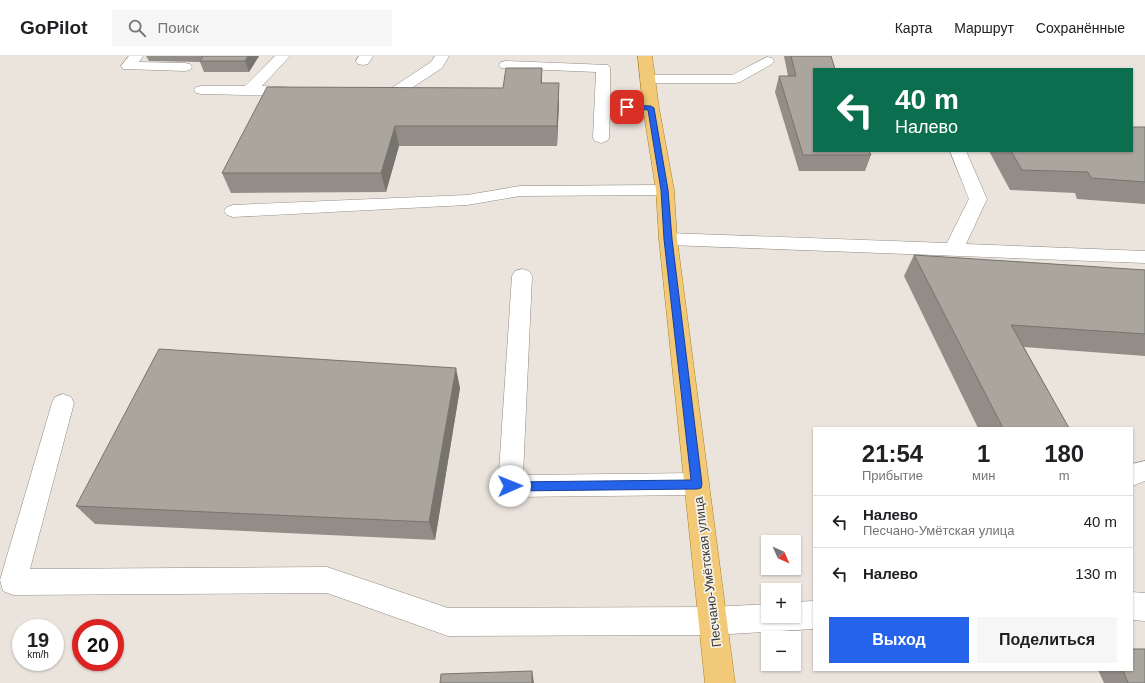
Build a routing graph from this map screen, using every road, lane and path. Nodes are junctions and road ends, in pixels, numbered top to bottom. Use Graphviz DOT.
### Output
graph roads {
  1 [pos="136,56"];
  2 [pos="283,56"];
  3 [pos="442,56"];
  4 [pos="645,56"];
  5 [pos="767,61"];
  6 [pos="506,65"];
  7 [pos="185,67"];
  8 [pos="648,79"];
  9 [pos="201,90"];
  10 [pos="249,90"];
  11 [pos="310,92"];
  12 [pos="363,93"];
  13 [pos="602,106"];
  14 [pos="651,108"];
  15 [pos="601,138"];
  16 [pos="958,152"];
  17 [pos="665,190"];
  18 [pos="233,211"];
  19 [pos="668,239"];
  20 [pos="954,249"];
  21 [pos="1145,257"];
  22 [pos="522,276"];
  23 [pos="63,403"];
  24 [pos="1145,471"];
  25 [pos="1133,475"];
  26 [pos="697,484"];
  27 [pos="1133,606"];
  28 [pos="1145,607"];
  29 [pos="813,614"];
  30 [pos="801,615"];
  31 [pos="761,618"];
  32 [pos="713,621"];
  33 [pos="720,683"];
  1 -- 7 [label="lane"];
  2 -- 10 [label="lane"];
  3 -- 12 [label="lane"];
  4 -- 8 [label="main road, Песчано-Умётская улица"];
  5 -- 8 [label="lane"];
  6 -- 13 [label="lane"];
  8 -- 14 [label="main road, Песчано-Умётская улица"];
  9 -- 10 [label="lane"];
  10 -- 11 [label="lane"];
  13 -- 14 [label="lane"];
  13 -- 15 [label="lane"];
  14 -- 17 [label="main road, Песчано-Умётская улица"];
  16 -- 20 [label="lane"];
  17 -- 18 [label="lane"];
  17 -- 19 [label="main road, Песчано-Умётская улица"];
  19 -- 20 [label="lane"];
  19 -- 26 [label="main road, Песчано-Умётская улица"];
  20 -- 21 [label="lane"];
  22 -- 26 [label="lane"];
  23 -- 32 [label="lane"];
  24 -- 25 [label="lane"];
  26 -- 32 [label="main road, Песчано-Умётская улица"];
  27 -- 28 [label="lane"];
  29 -- 30 [label="lane"];
  31 -- 32 [label="lane"];
  32 -- 33 [label="main road, Песчано-Умётская улица"];
}
